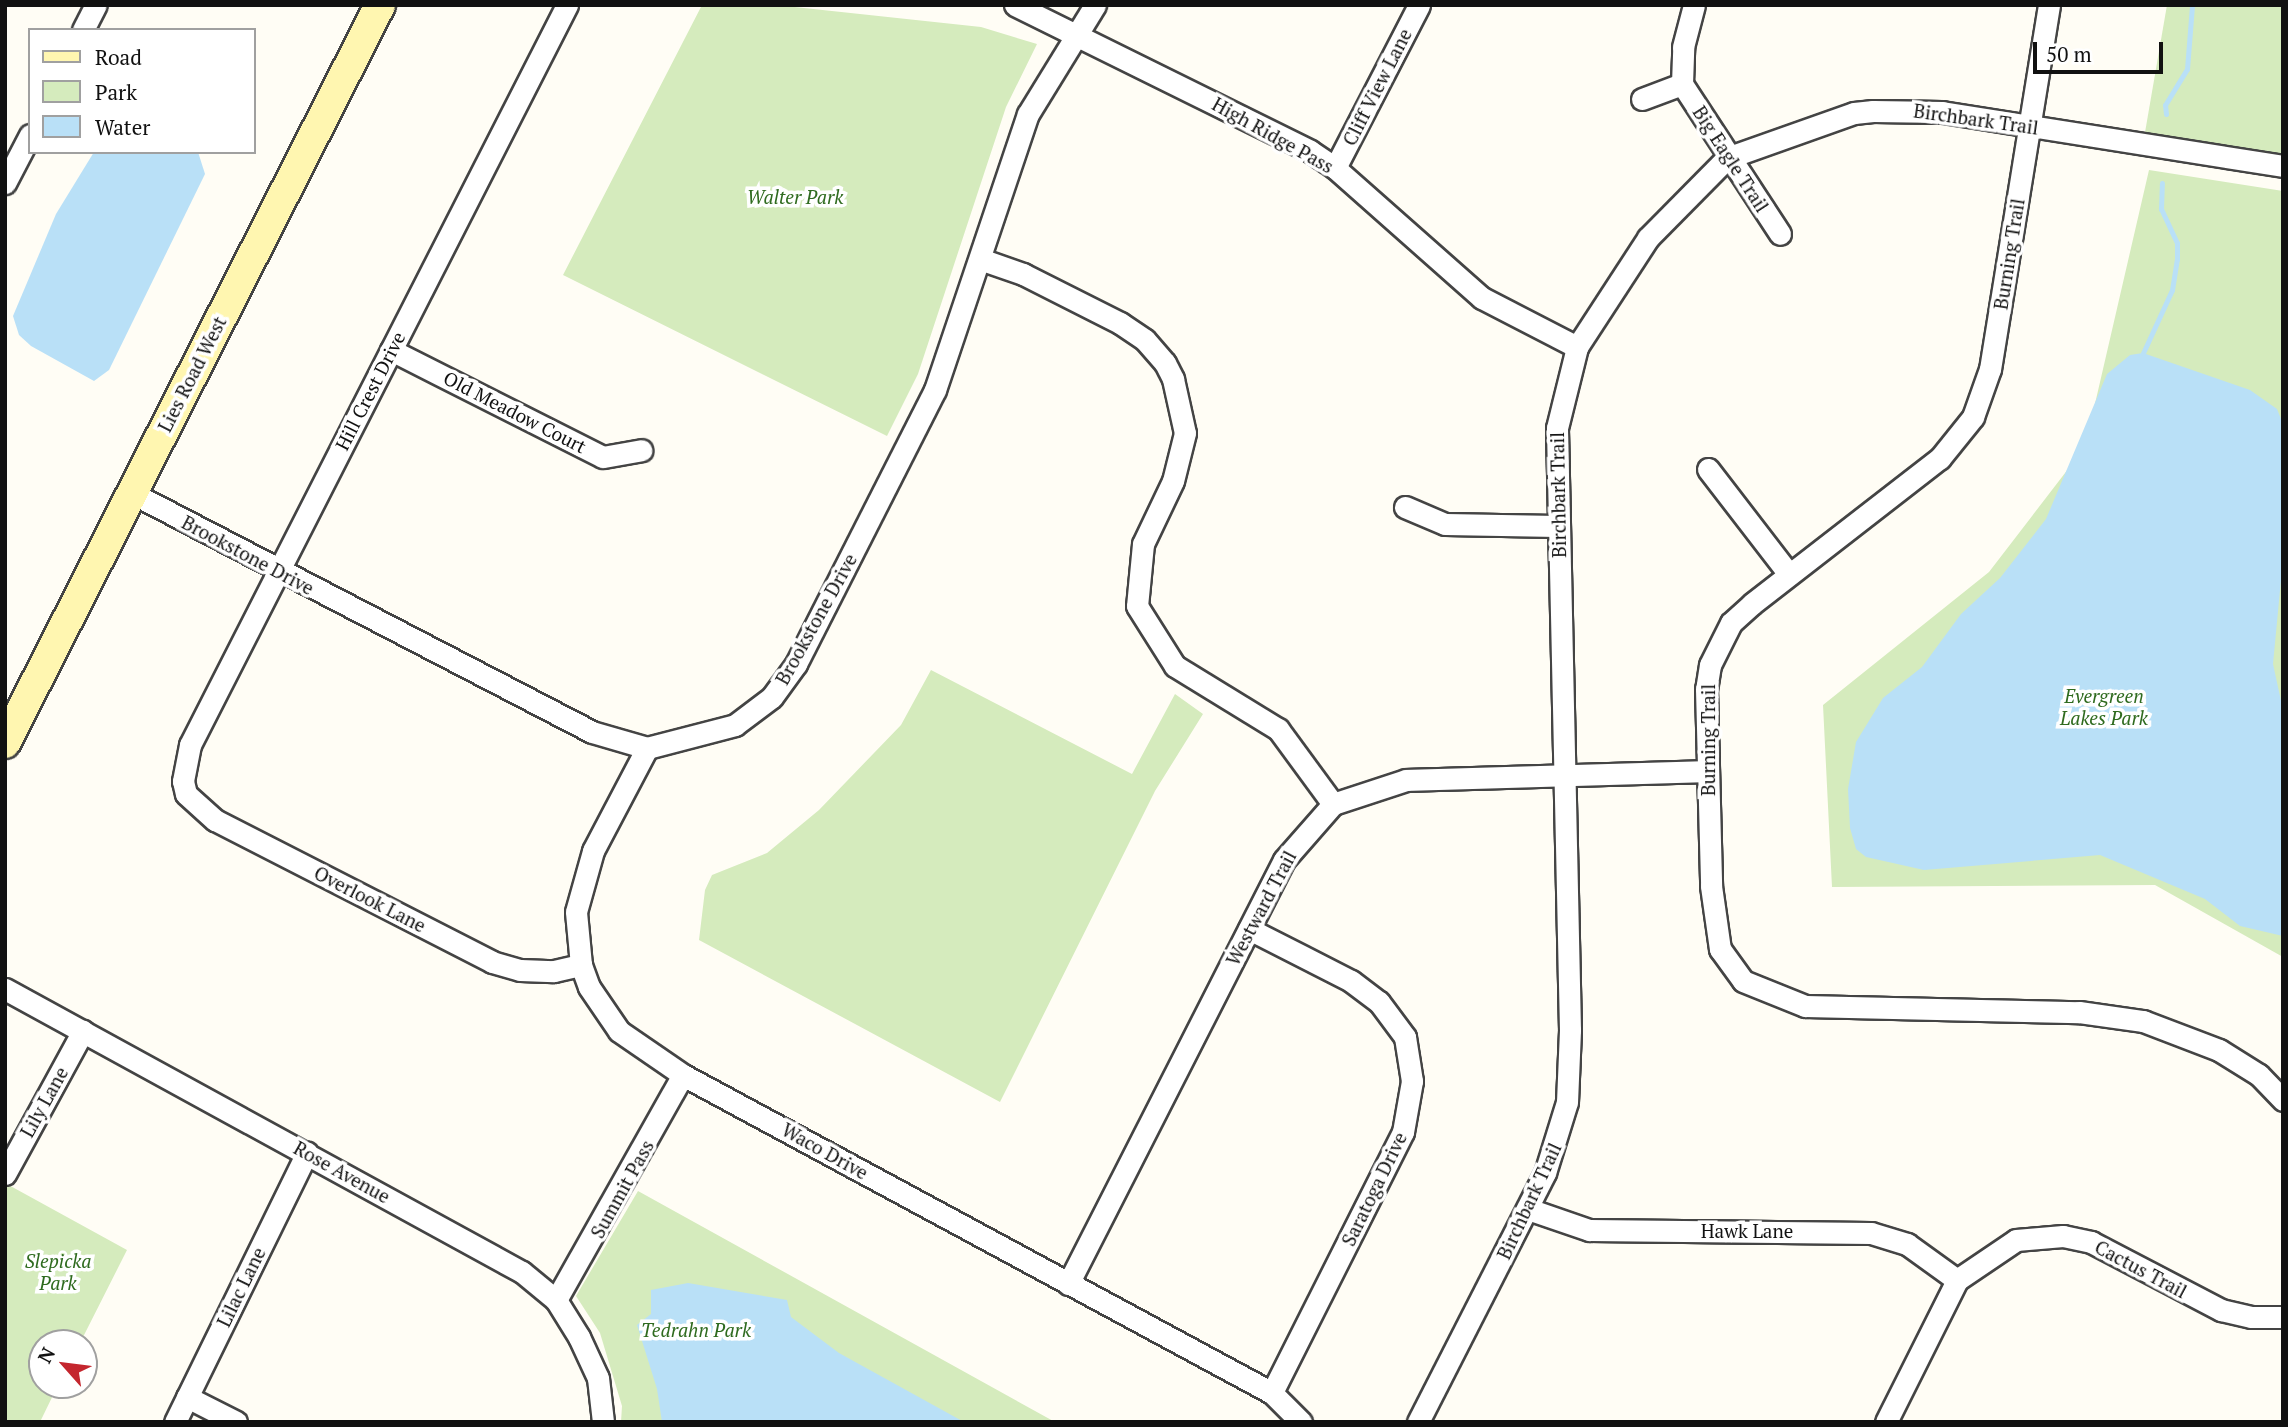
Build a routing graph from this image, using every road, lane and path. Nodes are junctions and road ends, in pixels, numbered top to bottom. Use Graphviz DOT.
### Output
graph roads {
  1 [pos="96,5"];
  2 [pos="566,5"];
  3 [pos="1015,5"];
  4 [pos="1095,5"];
  5 [pos="1419,5"];
  6 [pos="1694,5"];
  7 [pos="2049,5"];
  8 [pos="379,6"];
  9 [pos="84,28"];
  10 [pos="1077,32"];
  11 [pos="1682,84"];
  12 [pos="1642,99"];
  13 [pos="2029,126"];
  14 [pos="28,139"];
  15 [pos="1727,158"];
  16 [pos="2283,166"];
  17 [pos="1335,169"];
  18 [pos="5,183"];
  19 [pos="1780,234"];
  20 [pos="980,259"];
  21 [pos="1577,347"];
  22 [pos="391,349"];
  23 [pos="642,450"];
  24 [pos="1708,469"];
  25 [pos="132,493"];
  26 [pos="1405,507"];
  27 [pos="1558,526"];
  28 [pos="279,570"];
  29 [pos="1789,575"];
  30 [pos="5,743"];
  31 [pos="647,748"];
  32 [pos="1707,771"];
  33 [pos="1564,775"];
  34 [pos="183,781"];
  35 [pos="1333,804"];
  36 [pos="1249,929"];
  37 [pos="581,965"];
  38 [pos="5,989"];
  39 [pos="83,1031"];
  40 [pos="683,1075"];
  41 [pos="2283,1100"];
  42 [pos="307,1153"];
  43 [pos="5,1174"];
  44 [pos="1528,1209"];
  45 [pos="1957,1280"];
  46 [pos="1069,1284"];
  47 [pos="556,1300"];
  48 [pos="2283,1317"];
  49 [pos="1272,1393"];
  50 [pos="187,1397"];
  51 [pos="175,1422"];
  52 [pos="236,1422"];
  53 [pos="603,1422"];
  54 [pos="1301,1422"];
  55 [pos="1419,1422"];
  56 [pos="1886,1422"];
  1 -- 9 [label="street"];
  2 -- 22 [label="street, Hill Crest Drive"];
  3 -- 10 [label="street, High Ridge Pass"];
  4 -- 10 [label="street, Brookstone Drive"];
  5 -- 17 [label="street, Cliff View Lane"];
  6 -- 11 [label="street, Big Eagle Trail"];
  7 -- 13 [label="street, Burning Trail"];
  8 -- 25 [label="street, Lies Road West"];
  10 -- 17 [label="street, High Ridge Pass"];
  10 -- 20 [label="street, Brookstone Drive"];
  11 -- 12 [label="street, Big Eagle Trail"];
  11 -- 15 [label="street, Big Eagle Trail"];
  13 -- 15 [label="street, Birchbark Trail"];
  13 -- 16 [label="street, Birchbark Trail"];
  13 -- 29 [label="street, Burning Trail"];
  14 -- 18 [label="street"];
  15 -- 19 [label="street, Big Eagle Trail"];
  15 -- 21 [label="street, Birchbark Trail"];
  17 -- 21 [label="street, High Ridge Pass"];
  20 -- 31 [label="street, Brookstone Drive"];
  20 -- 35 [label="street"];
  21 -- 27 [label="street, Birchbark Trail"];
  22 -- 23 [label="street, Old Meadow Court"];
  22 -- 28 [label="street, Hill Crest Drive"];
  24 -- 29 [label="street"];
  25 -- 28 [label="street, Brookstone Drive"];
  25 -- 30 [label="street, Lies Road West"];
  26 -- 27 [label="street"];
  27 -- 33 [label="street, Birchbark Trail"];
  28 -- 31 [label="street, Brookstone Drive"];
  28 -- 34 [label="street, Hill Crest Drive"];
  29 -- 32 [label="street, Burning Trail"];
  31 -- 37 [label="street, Waco Drive"];
  32 -- 33 [label="street, Westward Trail"];
  32 -- 41 [label="street, Burning Trail"];
  33 -- 35 [label="street, Westward Trail"];
  33 -- 44 [label="street, Birchbark Trail"];
  34 -- 37 [label="street, Overlook Lane"];
  35 -- 36 [label="street, Westward Trail"];
  36 -- 46 [label="street, Westward Trail"];
  36 -- 49 [label="street, Saratoga Drive"];
  37 -- 40 [label="street, Waco Drive"];
  38 -- 39 [label="street, Rose Avenue"];
  39 -- 42 [label="street, Rose Avenue"];
  39 -- 43 [label="street, Lily Lane"];
  40 -- 46 [label="street, Waco Drive"];
  40 -- 47 [label="street, Summit Pass"];
  42 -- 47 [label="street, Rose Avenue"];
  42 -- 50 [label="street, Lilac Lane"];
  44 -- 45 [label="street, Hawk Lane"];
  44 -- 55 [label="street, Birchbark Trail"];
  45 -- 48 [label="street, Cactus Trail"];
  45 -- 56 [label="street, Cactus Trail"];
  46 -- 49 [label="street, Waco Drive"];
  47 -- 53 [label="street, Rose Avenue"];
  49 -- 54 [label="street, Waco Drive"];
  50 -- 51 [label="street, Lilac Lane"];
  50 -- 52 [label="street"];
}
